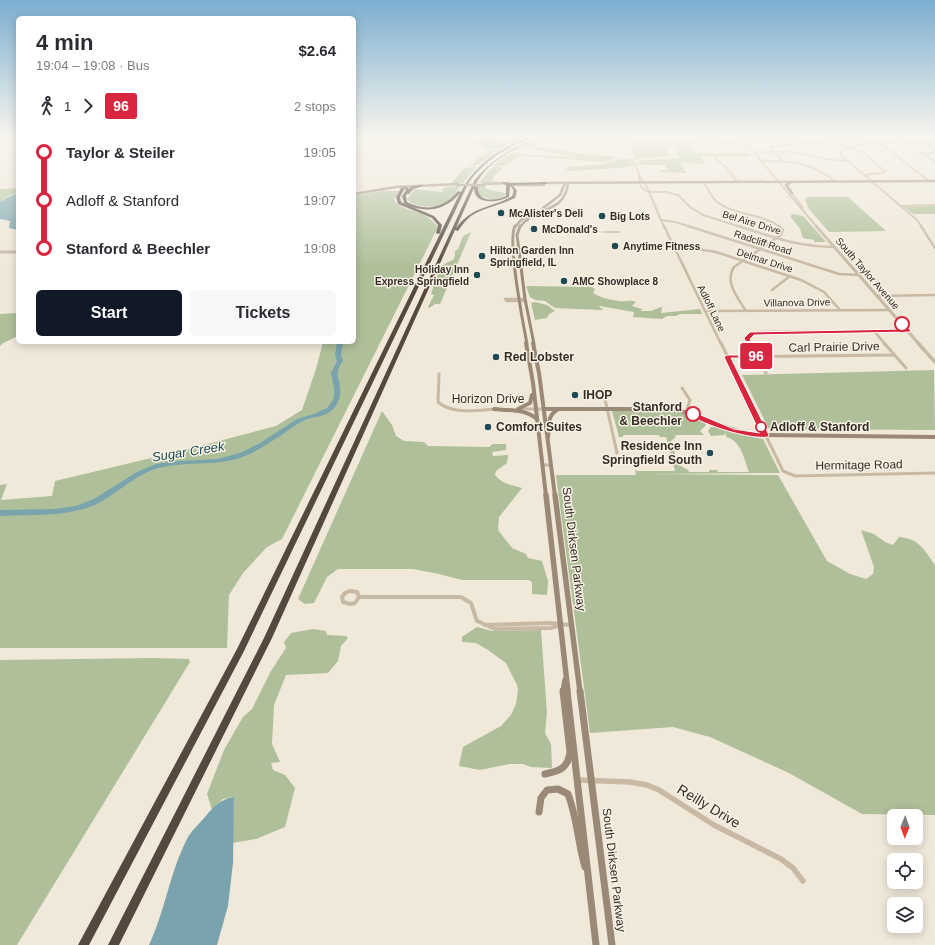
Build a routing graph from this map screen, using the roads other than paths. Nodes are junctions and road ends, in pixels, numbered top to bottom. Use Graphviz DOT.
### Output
graph roads {
  1 [pos="466,180"];
  2 [pos="469,180"];
  3 [pos="478,180"];
  4 [pos="479,180"];
  5 [pos="638,180"];
  6 [pos="642,180"];
  7 [pos="644,180"];
  8 [pos="736,180"];
  9 [pos="774,180"];
  10 [pos="788,180"];
  11 [pos="929,181"];
  12 [pos="935,181"];
  13 [pos="767,182"];
  14 [pos="780,182"];
  15 [pos="791,182"];
  16 [pos="797,182"];
  17 [pos="836,182"];
  18 [pos="871,182"];
  19 [pos="546,183"];
  20 [pos="567,183"];
  21 [pos="630,183"];
  22 [pos="643,183"];
  23 [pos="662,183"];
  24 [pos="683,183"];
  25 [pos="704,183"];
  26 [pos="738,183"];
  27 [pos="458,184"];
  28 [pos="508,184"];
  29 [pos="602,184"];
  30 [pos="623,184"];
  31 [pos="523,185"];
  32 [pos="532,185"];
  33 [pos="580,185"];
  34 [pos="421,186"];
  35 [pos="404,187"];
  36 [pos="641,187"];
  37 [pos="647,187"];
  38 [pos="782,187"];
  39 [pos="563,189"];
  40 [pos="648,192"];
  41 [pos="792,193"];
  42 [pos="356,194"];
  43 [pos="566,197"];
  44 [pos="404,198"];
  45 [pos="506,201"];
  46 [pos="900,206"];
  47 [pos="935,206"];
  48 [pos="805,212"];
  49 [pos="661,220"];
  50 [pos="607,232"];
  51 [pos="619,232"];
  52 [pos="776,238"];
  53 [pos="930,238"];
  54 [pos="934,239"];
  55 [pos="836,247"];
  56 [pos="935,248"];
  57 [pos="675,249"];
  58 [pos="760,249"];
  59 [pos="0,252"];
  60 [pos="16,252"];
  61 [pos="443,254"];
  62 [pos="742,260"];
  63 [pos="428,261"];
  64 [pos="860,275"];
  65 [pos="790,276"];
  66 [pos="772,290"];
  67 [pos="935,295"];
  68 [pos="877,296"];
  69 [pos="505,300"];
  70 [pos="519,300"];
  71 [pos="526,300"];
  72 [pos="840,310"];
  73 [pos="889,310"];
  74 [pos="705,311"];
  75 [pos="746,311"];
  76 [pos="874,331"];
  77 [pos="908,331"];
  78 [pos="744,333"];
  79 [pos="749,335"];
  80 [pos="894,355"];
  81 [pos="757,356"];
  82 [pos="727,357"];
  83 [pos="935,362"];
  84 [pos="906,368"];
  85 [pos="766,373"];
  86 [pos="439,374"];
  87 [pos="533,383"];
  88 [pos="682,388"];
  89 [pos="603,390"];
  90 [pos="543,399"];
  91 [pos="578,408"];
  92 [pos="607,408"];
  93 [pos="494,409"];
  94 [pos="518,409"];
  95 [pos="536,409"];
  96 [pos="544,409"];
  97 [pos="560,409"];
  98 [pos="686,412"];
  99 [pos="537,419"];
  100 [pos="765,435"];
  101 [pos="935,436"];
  102 [pos="548,439"];
  103 [pos="617,453"];
  104 [pos="542,465"];
  105 [pos="551,465"];
  106 [pos="784,473"];
  107 [pos="935,473"];
  108 [pos="554,565"];
  109 [pos="564,565"];
  110 [pos="359,597"];
  111 [pos="560,625"];
  112 [pos="571,625"];
  113 [pos="566,674"];
  114 [pos="545,774"];
  115 [pos="578,780"];
  116 [pos="591,781"];
  117 [pos="540,812"];
  118 [pos="589,878"];
  119 [pos="803,881"];
  120 [pos="595,943"];
  121 [pos="83,945"];
  122 [pos="113,945"];
  123 [pos="612,945"];
  1 -- 44 [label="highway"];
  2 -- 63 [label="highway"];
  3 -- 61 [label="highway"];
  4 -- 28 [label="highway"];
  5 -- 21 [label="main road"];
  6 -- 22 [label="street, Adloff Lane"];
  7 -- 24 [label="main road"];
  8 -- 26 [label="street"];
  9 -- 13 [label="main road"];
  10 -- 16 [label="main road"];
  11 -- 12 [label="main road"];
  11 -- 18 [label="main road"];
  13 -- 14 [label="main road"];
  13 -- 26 [label="main road"];
  13 -- 38 [label="main road"];
  14 -- 15 [label="main road"];
  14 -- 38 [label="street, South Taylor Avenue"];
  14 -- 41 [label="street, South Taylor Avenue"];
  15 -- 16 [label="main road"];
  15 -- 41 [label="main road"];
  16 -- 17 [label="main road"];
  17 -- 18 [label="main road"];
  18 -- 46 [label="street"];
  19 -- 20 [label="main road"];
  19 -- 28 [label="highway"];
  20 -- 29 [label="main road"];
  20 -- 32 [label="main road"];
  20 -- 33 [label="main road"];
  20 -- 39 [label="main road, South Dirksen Parkway"];
  20 -- 43 [label="main road"];
  21 -- 22 [label="main road"];
  21 -- 30 [label="main road"];
  22 -- 23 [label="main road"];
  22 -- 36 [label="street"];
  22 -- 37 [label="street, Adloff Lane"];
  23 -- 24 [label="main road"];
  23 -- 37 [label="main road"];
  24 -- 25 [label="main road"];
  25 -- 26 [label="main road"];
  25 -- 52 [label="street"];
  27 -- 28 [label="main road, bridge"];
  27 -- 34 [label="main road"];
  27 -- 35 [label="main road"];
  28 -- 31 [label="main road"];
  28 -- 45 [label="highway"];
  29 -- 30 [label="main road"];
  29 -- 33 [label="main road"];
  30 -- 36 [label="main road"];
  31 -- 32 [label="main road"];
  31 -- 45 [label="highway"];
  32 -- 39 [label="main road"];
  33 -- 43 [label="main road, South Dirksen Parkway"];
  34 -- 35 [label="main road"];
  34 -- 44 [label="highway"];
  35 -- 42 [label="main road"];
  35 -- 44 [label="highway"];
  35 -- 63 [label="highway"];
  36 -- 40 [label="street, Adloff Lane"];
  37 -- 40 [label="street, Adloff Lane"];
  38 -- 48 [label="street, South Taylor Avenue"];
  39 -- 70 [label="main road, South Dirksen Parkway"];
  40 -- 49 [label="street, Adloff Lane"];
  40 -- 52 [label="street, Bel Aire Drive"];
  41 -- 48 [label="street, South Taylor Avenue"];
  43 -- 71 [label="main road, South Dirksen Parkway"];
  45 -- 61 [label="highway"];
  46 -- 47 [label="street"];
  46 -- 53 [label="street"];
  48 -- 55 [label="street, South Taylor Avenue"];
  49 -- 57 [label="street, Adloff Lane"];
  49 -- 58 [label="street, Radcliff Road"];
  50 -- 51 [label="street"];
  52 -- 55 [label="street, Bel Aire Drive"];
  52 -- 58 [label="street"];
  53 -- 54 [label="street"];
  53 -- 56 [label="street"];
  55 -- 64 [label="street, South Taylor Avenue"];
  57 -- 62 [label="street, Delmar Drive"];
  57 -- 74 [label="street, Adloff Lane"];
  58 -- 62 [label="street"];
  58 -- 64 [label="street, Radcliff Road"];
  59 -- 60 [label="street"];
  61 -- 122 [label="highway"];
  62 -- 65 [label="street, Delmar Drive"];
  62 -- 75 [label="street"];
  63 -- 121 [label="highway"];
  64 -- 68 [label="street, South Taylor Avenue"];
  65 -- 66 [label="street"];
  65 -- 72 [label="street, Delmar Drive"];
  67 -- 68 [label="street"];
  68 -- 73 [label="street, South Taylor Avenue"];
  69 -- 70 [label="street"];
  70 -- 71 [label="street"];
  70 -- 87 [label="main road, South Dirksen Parkway"];
  71 -- 90 [label="main road, South Dirksen Parkway"];
  72 -- 73 [label="street, Villanova Drive"];
  72 -- 75 [label="street, Villanova Drive"];
  73 -- 77 [label="street, South Taylor Avenue"];
  74 -- 75 [label="street, Villanova Drive"];
  74 -- 82 [label="street, Adloff Lane"];
  76 -- 77 [label="street"];
  76 -- 79 [label="street"];
  76 -- 80 [label="street"];
  77 -- 83 [label="street, South Taylor Avenue"];
  78 -- 79 [label="street"];
  79 -- 81 [label="street"];
  80 -- 81 [label="street, Carl Prairie Drive"];
  80 -- 84 [label="street"];
  81 -- 82 [label="street, Carl Prairie Drive"];
  81 -- 85 [label="street"];
  82 -- 100 [label="street, Adloff Lane"];
  86 -- 93 [label="street, Horizon Drive"];
  87 -- 94 [label="main road"];
  87 -- 95 [label="main road, South Dirksen Parkway"];
  88 -- 98 [label="street"];
  89 -- 92 [label="street"];
  90 -- 91 [label="main road"];
  90 -- 96 [label="main road, South Dirksen Parkway"];
  91 -- 92 [label="main road"];
  91 -- 97 [label="main road"];
  92 -- 98 [label="main road"];
  92 -- 103 [label="street"];
  93 -- 94 [label="street, Horizon Drive"];
  93 -- 99 [label="main road"];
  94 -- 95 [label="street, Horizon Drive"];
  95 -- 96 [label="street, Horizon Drive"];
  95 -- 99 [label="main road, South Dirksen Parkway"];
  96 -- 97 [label="main road"];
  96 -- 102 [label="main road, South Dirksen Parkway"];
  97 -- 102 [label="main road"];
  98 -- 100 [label="main road"];
  99 -- 104 [label="main road, South Dirksen Parkway"];
  100 -- 101 [label="main road"];
  100 -- 106 [label="street, Adloff Lane"];
  102 -- 105 [label="main road, South Dirksen Parkway"];
  104 -- 105 [label="street"];
  104 -- 108 [label="main road, South Dirksen Parkway"];
  105 -- 109 [label="main road, South Dirksen Parkway"];
  106 -- 107 [label="street, Hermitage Road"];
  108 -- 109 [label="street"];
  108 -- 111 [label="main road, South Dirksen Parkway"];
  109 -- 112 [label="main road, South Dirksen Parkway"];
  110 -- 111 [label="street"];
  111 -- 112 [label="street"];
  111 -- 113 [label="main road, South Dirksen Parkway"];
  112 -- 116 [label="main road, South Dirksen Parkway"];
  113 -- 114 [label="main road"];
  113 -- 115 [label="main road, South Dirksen Parkway"];
  115 -- 116 [label="street, Reilly Drive"];
  115 -- 118 [label="main road, South Dirksen Parkway"];
  116 -- 119 [label="street, Reilly Drive"];
  116 -- 123 [label="main road, South Dirksen Parkway"];
  117 -- 118 [label="main road"];
  118 -- 120 [label="main road, South Dirksen Parkway"];
}
